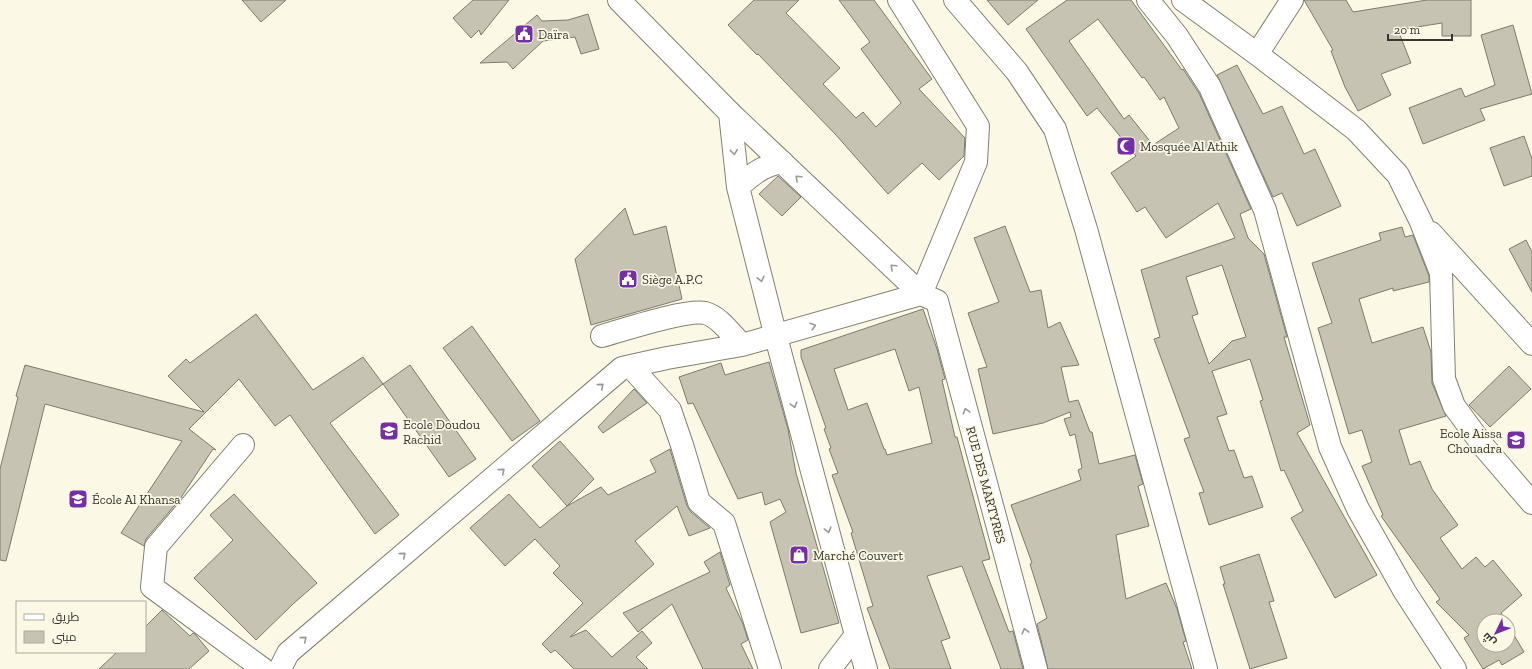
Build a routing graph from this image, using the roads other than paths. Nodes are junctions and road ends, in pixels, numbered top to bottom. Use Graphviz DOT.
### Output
graph roads {
  1 [pos="619,0"];
  2 [pos="899,0"];
  3 [pos="955,0"];
  4 [pos="1148,0"];
  5 [pos="1183,0"];
  6 [pos="1292,0"];
  7 [pos="1257,54"];
  8 [pos="730,113"];
  9 [pos="782,162"];
  10 [pos="738,187"];
  11 [pos="1421,222"];
  12 [pos="929,298"];
  13 [pos="602,336"];
  14 [pos="776,336"];
  15 [pos="1532,344"];
  16 [pos="742,346"];
  17 [pos="630,366"];
  18 [pos="243,445"];
  19 [pos="1532,503"];
  20 [pos="856,635"];
  21 [pos="263,669"];
  22 [pos="280,669"];
  23 [pos="770,669"];
  24 [pos="830,669"];
  25 [pos="866,669"];
  26 [pos="1036,669"];
  27 [pos="1206,669"];
  28 [pos="1455,669"];
  1 -- 8 [label="street"];
  2 -- 12 [label="street"];
  3 -- 27 [label="street"];
  4 -- 28 [label="street"];
  5 -- 7 [label="street"];
  6 -- 7 [label="street"];
  7 -- 11 [label="street"];
  8 -- 9 [label="street"];
  8 -- 10 [label="street, one-way"];
  9 -- 10 [label="street"];
  12 -- 9 [label="street, one-way"];
  10 -- 14 [label="street, one-way"];
  11 -- 15 [label="street"];
  11 -- 19 [label="street"];
  14 -- 12 [label="street, one-way"];
  26 -- 12 [label="street, RUE DES MARTYRES, one-way"];
  13 -- 16 [label="street"];
  14 -- 16 [label="street"];
  14 -- 20 [label="street, one-way"];
  16 -- 17 [label="street"];
  22 -- 17 [label="street, one-way"];
  17 -- 23 [label="street"];
  18 -- 21 [label="street"];
  20 -- 24 [label="street"];
  20 -- 25 [label="street"];
}
